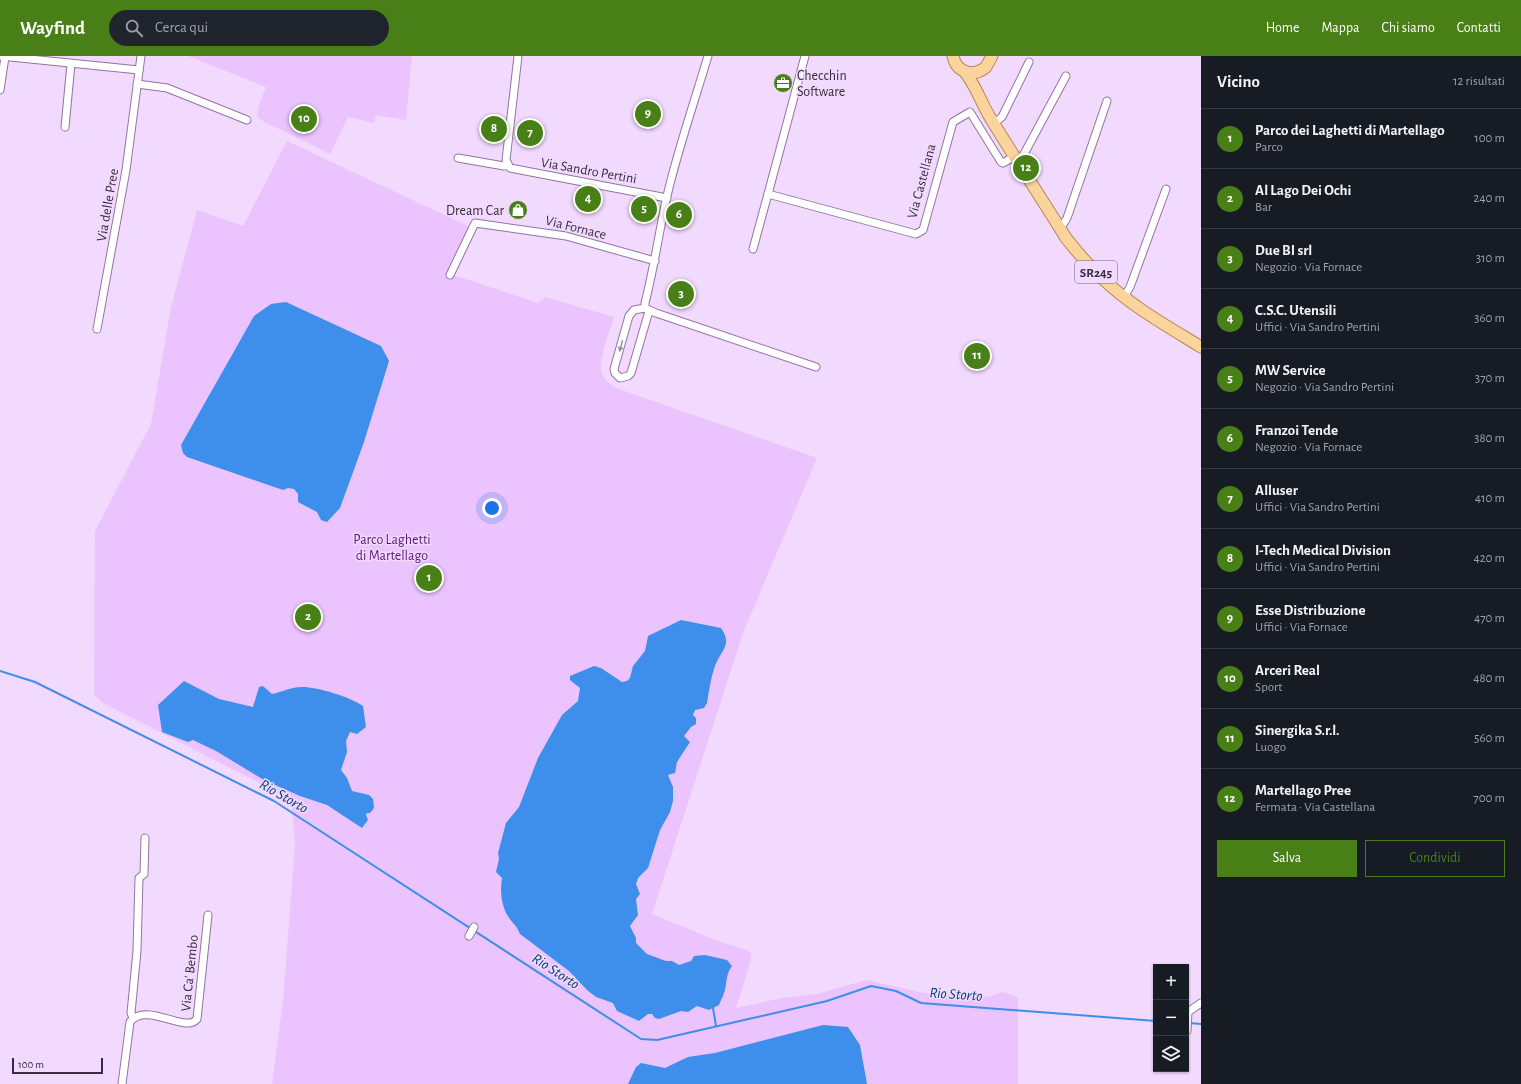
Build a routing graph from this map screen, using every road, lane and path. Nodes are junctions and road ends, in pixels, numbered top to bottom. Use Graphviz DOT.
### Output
graph roads {
  1 [pos="141,56"];
  2 [pos="518,56"];
  3 [pos="708,56"];
  4 [pos="805,56"];
  5 [pos="953,56"];
  6 [pos="992,56"];
  7 [pos="2,57"];
  8 [pos="30,58"];
  9 [pos="1029,62"];
  10 [pos="71,64"];
  11 [pos="986,67"];
  12 [pos="139,70"];
  13 [pos="964,71"];
  14 [pos="1066,76"];
  15 [pos="138,84"];
  16 [pos="0,90"];
  17 [pos="981,97"];
  18 [pos="1107,101"];
  19 [pos="247,120"];
  20 [pos="994,123"];
  21 [pos="65,127"];
  22 [pos="458,158"];
  23 [pos="1016,158"];
  24 [pos="508,164"];
  25 [pos="1166,189"];
  26 [pos="768,194"];
  27 [pos="667,198"];
  28 [pos="1059,227"];
  29 [pos="753,249"];
  30 [pos="655,262"];
  31 [pos="450,276"];
  32 [pos="1124,297"];
  33 [pos="647,309"];
  34 [pos="98,329"];
  35 [pos="1201,347"];
  36 [pos="816,367"];
  37 [pos="145,838"];
  38 [pos="208,915"];
  39 [pos="474,927"];
  40 [pos="469,936"];
  41 [pos="1201,1003"];
  42 [pos="1189,1011"];
  43 [pos="133,1018"];
  44 [pos="122,1084"];
  1 -- 12 [label="street, Via delle Pree"];
  2 -- 24 [label="street"];
  3 -- 27 [label="street"];
  4 -- 26 [label="street"];
  5 -- 13 [label="main road"];
  6 -- 11 [label="main road"];
  7 -- 8 [label="street"];
  7 -- 16 [label="street"];
  8 -- 10 [label="street"];
  9 -- 20 [label="street"];
  10 -- 12 [label="street"];
  10 -- 21 [label="street"];
  11 -- 13 [label="main road"];
  11 -- 17 [label="main road, SR245"];
  12 -- 15 [label="street, Via delle Pree"];
  13 -- 17 [label="main road, SR245"];
  14 -- 23 [label="street"];
  15 -- 19 [label="street"];
  15 -- 34 [label="street, Via delle Pree"];
  17 -- 20 [label="main road, SR245"];
  18 -- 28 [label="street"];
  20 -- 23 [label="main road, SR245"];
  22 -- 24 [label="street, Via Sandro Pertini"];
  23 -- 26 [label="street, Via Castellana"];
  23 -- 28 [label="main road, SR245"];
  24 -- 27 [label="street, Via Sandro Pertini"];
  25 -- 32 [label="street"];
  26 -- 29 [label="street"];
  27 -- 30 [label="street"];
  28 -- 32 [label="main road, SR245"];
  30 -- 31 [label="street, Via Fornace"];
  30 -- 33 [label="street"];
  32 -- 35 [label="main road, SR245"];
  33 -- 33 [label="street, one-way"];
  33 -- 36 [label="street"];
  37 -- 43 [label="street"];
  38 -- 43 [label="street, Via Ca' Bembo"];
  39 -- 40 [label="street"];
  41 -- 42 [label="street"];
  43 -- 44 [label="street"];
}
